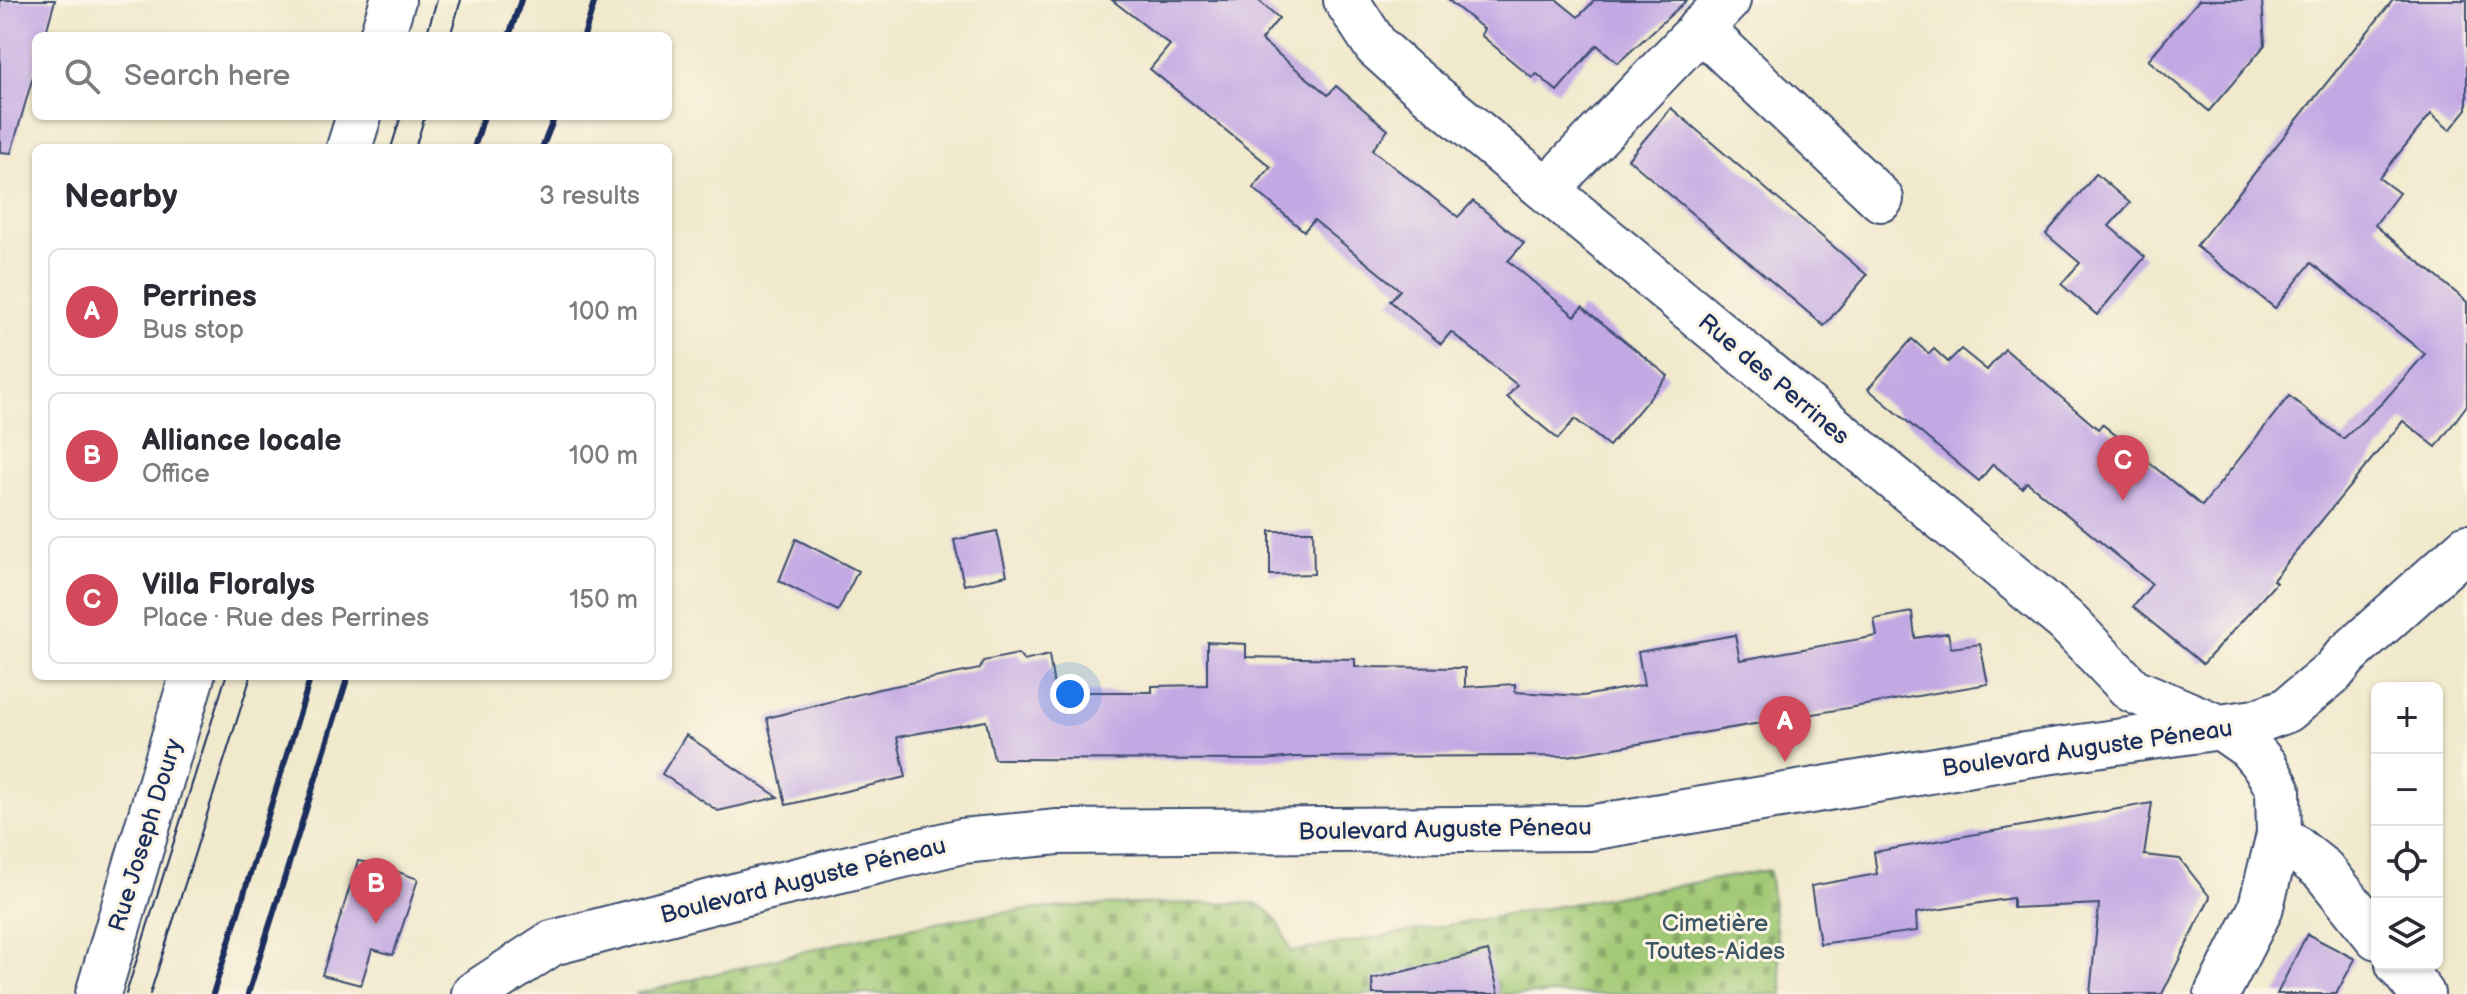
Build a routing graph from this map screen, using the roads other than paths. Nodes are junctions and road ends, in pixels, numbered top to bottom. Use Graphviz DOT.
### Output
graph roads {
  1 [pos="393,0"];
  2 [pos="1346,0"];
  3 [pos="1714,14"];
  4 [pos="383,32"];
  5 [pos="358,120"];
  6 [pos="350,144"];
  7 [pos="1549,191"];
  8 [pos="1881,199"];
  9 [pos="2467,547"];
  10 [pos="191,680"];
  11 [pos="2223,729"];
  12 [pos="2279,835"];
  13 [pos="2371,930"];
  14 [pos="2403,970"];
  15 [pos="98,994"];
  16 [pos="474,994"];
  17 [pos="2217,994"];
  18 [pos="2422,994"];
  1 -- 4 [label="street"];
  2 -- 7 [label="street, Rue des Perrines"];
  3 -- 7 [label="street"];
  3 -- 8 [label="street"];
  5 -- 6 [label="street"];
  7 -- 11 [label="street, Rue des Perrines"];
  9 -- 11 [label="street, Boulevard Auguste Péneau"];
  10 -- 15 [label="street, Rue Joseph Doury"];
  11 -- 12 [label="street, Rue des Perrines"];
  11 -- 16 [label="street, Boulevard Auguste Péneau"];
  12 -- 13 [label="street"];
  12 -- 17 [label="street, Rue des Perrines"];
  14 -- 18 [label="street"];
}
